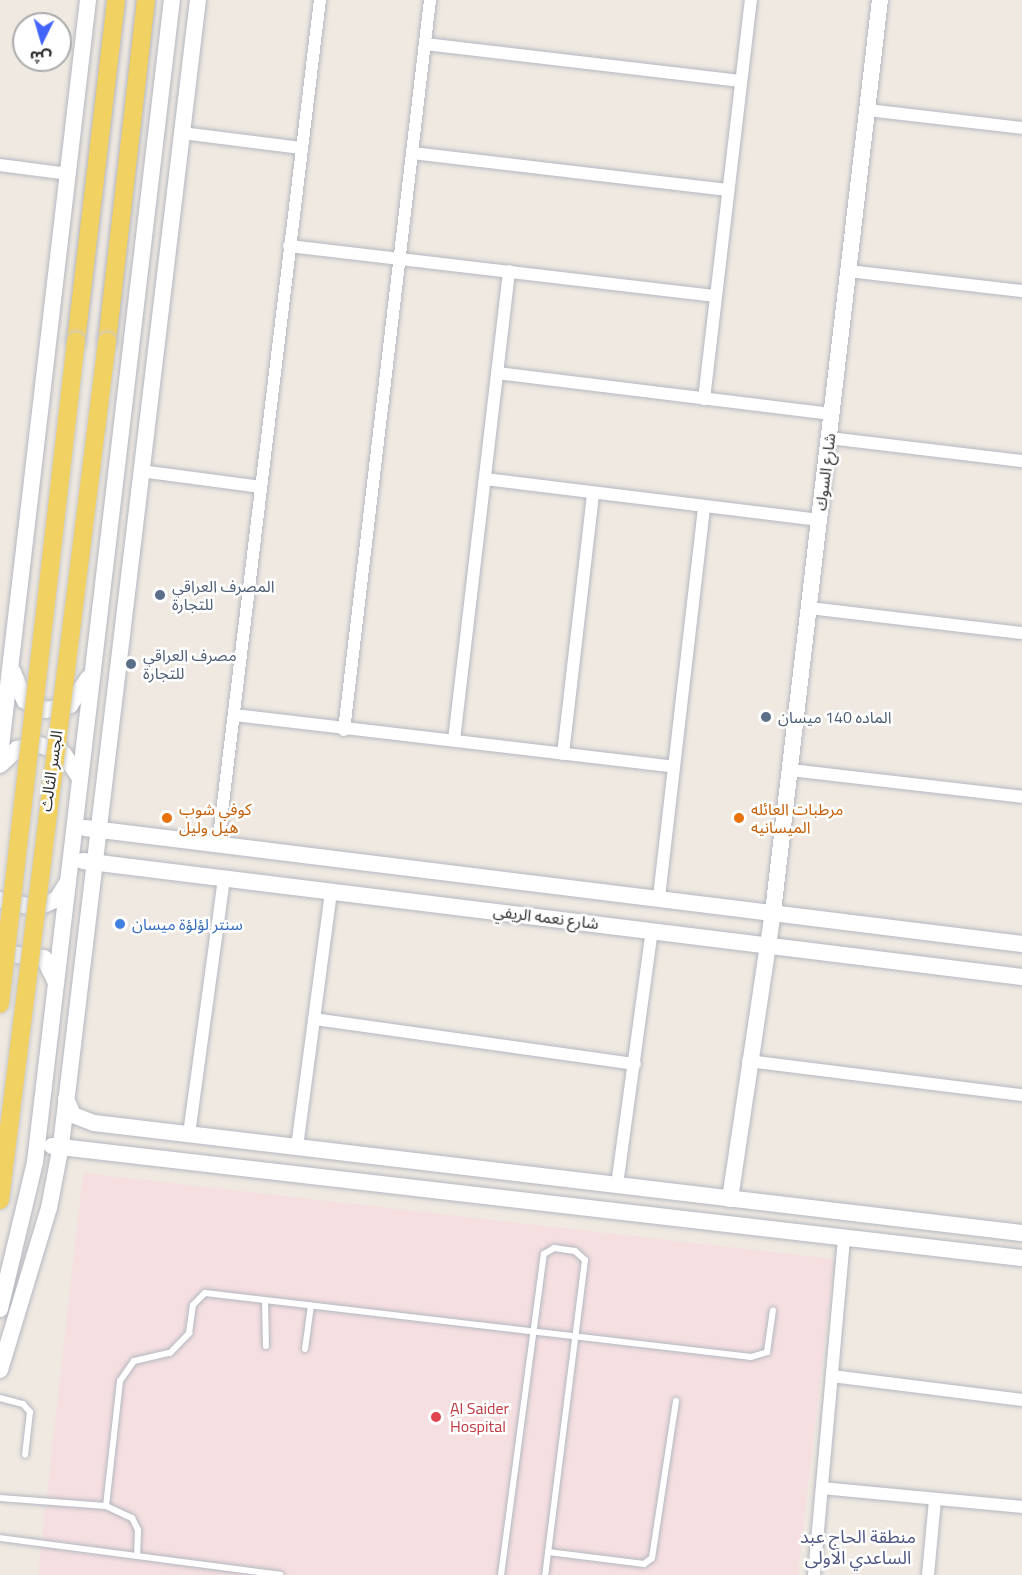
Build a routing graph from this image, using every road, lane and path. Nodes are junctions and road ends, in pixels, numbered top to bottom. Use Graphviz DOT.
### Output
graph roads {
  1 [pos="88,0"];
  2 [pos="116,0"];
  3 [pos="146,0"];
  4 [pos="172,0"];
  5 [pos="198,0"];
  6 [pos="320,0"];
  7 [pos="430,0"];
  8 [pos="751,0"];
  9 [pos="880,0"];
  10 [pos="425,44"];
  11 [pos="741,81"];
  12 [pos="867,110"];
  13 [pos="1022,128"];
  14 [pos="182,133"];
  15 [pos="301,148"];
  16 [pos="412,153"];
  17 [pos="0,165"];
  18 [pos="68,174"];
  19 [pos="728,190"];
  20 [pos="150,197"];
  21 [pos="174,200"];
  22 [pos="289,246"];
  23 [pos="399,260"];
  24 [pos="509,271"];
  25 [pos="848,271"];
  26 [pos="1022,291"];
  27 [pos="716,296"];
  28 [pos="497,373"];
  29 [pos="704,399"];
  30 [pos="832,414"];
  31 [pos="829,438"];
  32 [pos="1022,461"];
  33 [pos="141,471"];
  34 [pos="485,479"];
  35 [pos="261,487"];
  36 [pos="593,494"];
  37 [pos="704,508"];
  38 [pos="819,520"];
  39 [pos="809,608"];
  40 [pos="1022,633"];
  41 [pos="14,647"];
  42 [pos="95,654"];
  43 [pos="234,715"];
  44 [pos="344,730"];
  45 [pos="454,740"];
  46 [pos="563,754"];
  47 [pos="0,755"];
  48 [pos="0,765"];
  49 [pos="674,767"];
  50 [pos="790,770"];
  51 [pos="79,781"];
  52 [pos="1022,797"];
  53 [pos="76,817"];
  54 [pos="96,831"];
  55 [pos="218,845"];
  56 [pos="92,861"];
  57 [pos="71,869"];
  58 [pos="224,878"];
  59 [pos="331,891"];
  60 [pos="659,897"];
  61 [pos="0,900"];
  62 [pos="773,912"];
  63 [pos="652,930"];
  64 [pos="1022,944"];
  65 [pos="768,945"];
  66 [pos="0,953"];
  67 [pos="1022,977"];
  68 [pos="56,990"];
  69 [pos="0,1004"];
  70 [pos="314,1018"];
  71 [pos="51,1032"];
  72 [pos="72,1033"];
  73 [pos="748,1061"];
  74 [pos="635,1064"];
  75 [pos="1022,1095"];
  76 [pos="66,1099"];
  77 [pos="94,1123"];
  78 [pos="189,1134"];
  79 [pos="61,1145"];
  80 [pos="297,1147"];
  81 [pos="93,1150"];
  82 [pos="34,1169"];
  83 [pos="578,1180"];
  84 [pos="617,1185"];
  85 [pos="730,1199"];
  86 [pos="0,1200"];
  87 [pos="576,1205"];
  88 [pos="1022,1233"];
  89 [pos="844,1237"];
  90 [pos="1022,1258"];
  91 [pos="265,1300"];
  92 [pos="311,1305"];
  93 [pos="0,1309"];
  94 [pos="773,1310"];
  95 [pos="532,1328"];
  96 [pos="577,1335"];
  97 [pos="266,1346"];
  98 [pos="305,1349"];
  99 [pos="0,1370"];
  100 [pos="832,1376"];
  101 [pos="0,1398"];
  102 [pos="1022,1400"];
  103 [pos="676,1401"];
  104 [pos="25,1455"];
  105 [pos="822,1488"];
  106 [pos="0,1498"];
  107 [pos="936,1499"];
  108 [pos="106,1506"];
  109 [pos="1022,1508"];
  110 [pos="0,1538"];
  111 [pos="548,1552"];
  112 [pos="137,1556"];
  113 [pos="281,1575"];
  114 [pos="501,1575"];
  115 [pos="545,1575"];
  116 [pos="814,1575"];
  117 [pos="928,1575"];
  1 -- 18 [label="street"];
  2 -- 69 [label="main road, الجسر الثالث, bridge"];
  3 -- 86 [label="main road, الجسر الثالث, bridge"];
  4 -- 20 [label="street"];
  5 -- 14 [label="street"];
  6 -- 15 [label="street"];
  7 -- 10 [label="street"];
  8 -- 11 [label="street"];
  9 -- 12 [label="street, شارع السوك"];
  10 -- 11 [label="street"];
  10 -- 16 [label="street"];
  11 -- 19 [label="street"];
  12 -- 13 [label="street"];
  12 -- 25 [label="street, شارع السوك"];
  14 -- 15 [label="street"];
  14 -- 21 [label="street"];
  15 -- 22 [label="street"];
  16 -- 19 [label="street"];
  16 -- 23 [label="street"];
  17 -- 18 [label="street"];
  18 -- 41 [label="street"];
  19 -- 27 [label="street"];
  20 -- 21 [label="street"];
  20 -- 42 [label="street"];
  21 -- 33 [label="street"];
  22 -- 23 [label="street"];
  22 -- 35 [label="street"];
  23 -- 24 [label="street"];
  23 -- 44 [label="street"];
  24 -- 27 [label="street"];
  24 -- 28 [label="street"];
  25 -- 26 [label="street"];
  25 -- 30 [label="street, شارع السوك"];
  27 -- 29 [label="street"];
  28 -- 29 [label="street"];
  28 -- 34 [label="street"];
  29 -- 30 [label="street"];
  30 -- 31 [label="street, شارع السوك"];
  31 -- 32 [label="street"];
  31 -- 38 [label="street, شارع السوك"];
  33 -- 35 [label="street"];
  33 -- 54 [label="street"];
  34 -- 36 [label="street"];
  34 -- 45 [label="street"];
  35 -- 43 [label="street"];
  36 -- 37 [label="street"];
  36 -- 46 [label="street"];
  37 -- 38 [label="street"];
  37 -- 49 [label="street"];
  38 -- 39 [label="street, شارع السوك"];
  39 -- 40 [label="street"];
  39 -- 50 [label="street, شارع السوك"];
  41 -- 42 [label="street"];
  41 -- 47 [label="street"];
  42 -- 51 [label="street"];
  43 -- 44 [label="street"];
  43 -- 55 [label="street"];
  44 -- 45 [label="street"];
  45 -- 46 [label="street"];
  46 -- 49 [label="street"];
  48 -- 51 [label="street"];
  49 -- 60 [label="street"];
  50 -- 52 [label="street"];
  50 -- 62 [label="street, شارع السوك"];
  51 -- 53 [label="street"];
  53 -- 54 [label="street, شارع نعمه الريفي"];
  53 -- 57 [label="street"];
  54 -- 55 [label="street, شارع نعمه الريفي"];
  54 -- 56 [label="street"];
  55 -- 60 [label="street, شارع نعمه الريفي"];
  56 -- 57 [label="street, شارع نعمه الريفي"];
  56 -- 58 [label="street, شارع نعمه الريفي"];
  56 -- 72 [label="street"];
  57 -- 61 [label="street"];
  57 -- 68 [label="street"];
  58 -- 59 [label="street, شارع نعمه الريفي"];
  58 -- 78 [label="street"];
  59 -- 63 [label="street, شارع نعمه الريفي"];
  59 -- 70 [label="street"];
  60 -- 62 [label="street, شارع نعمه الريفي"];
  62 -- 64 [label="street, شارع نعمه الريفي"];
  62 -- 65 [label="street, شارع السوك"];
  63 -- 65 [label="street, شارع نعمه الريفي"];
  63 -- 74 [label="street"];
  65 -- 67 [label="street, شارع نعمه الريفي"];
  65 -- 73 [label="street, شارع السوك"];
  66 -- 68 [label="street"];
  68 -- 71 [label="street"];
  70 -- 74 [label="street"];
  70 -- 80 [label="street"];
  71 -- 72 [label="street"];
  71 -- 82 [label="street"];
  72 -- 76 [label="street"];
  73 -- 75 [label="street"];
  73 -- 85 [label="street, شارع السوك"];
  74 -- 84 [label="street"];
  76 -- 77 [label="street"];
  76 -- 79 [label="street"];
  77 -- 78 [label="street"];
  77 -- 81 [label="street"];
  78 -- 80 [label="street"];
  79 -- 81 [label="street"];
  79 -- 82 [label="street"];
  79 -- 99 [label="street"];
  80 -- 83 [label="street"];
  81 -- 87 [label="street"];
  82 -- 93 [label="street"];
  83 -- 84 [label="street"];
  83 -- 87 [label="street"];
  84 -- 85 [label="street"];
  85 -- 88 [label="street"];
  87 -- 89 [label="street"];
  89 -- 90 [label="street"];
  89 -- 100 [label="street"];
  91 -- 92 [label="lane"];
  91 -- 97 [label="lane"];
  91 -- 108 [label="lane"];
  92 -- 95 [label="lane"];
  92 -- 98 [label="lane"];
  94 -- 96 [label="lane"];
  95 -- 96 [label="lane"];
  95 -- 96 [label="lane"];
  95 -- 114 [label="lane"];
  96 -- 111 [label="lane"];
  100 -- 102 [label="street"];
  100 -- 105 [label="street"];
  101 -- 104 [label="lane"];
  103 -- 111 [label="lane"];
  105 -- 107 [label="street"];
  105 -- 116 [label="street"];
  106 -- 108 [label="lane"];
  107 -- 109 [label="street"];
  107 -- 117 [label="street"];
  108 -- 112 [label="lane"];
  110 -- 112 [label="lane"];
  111 -- 115 [label="lane"];
  112 -- 113 [label="lane"];
}
